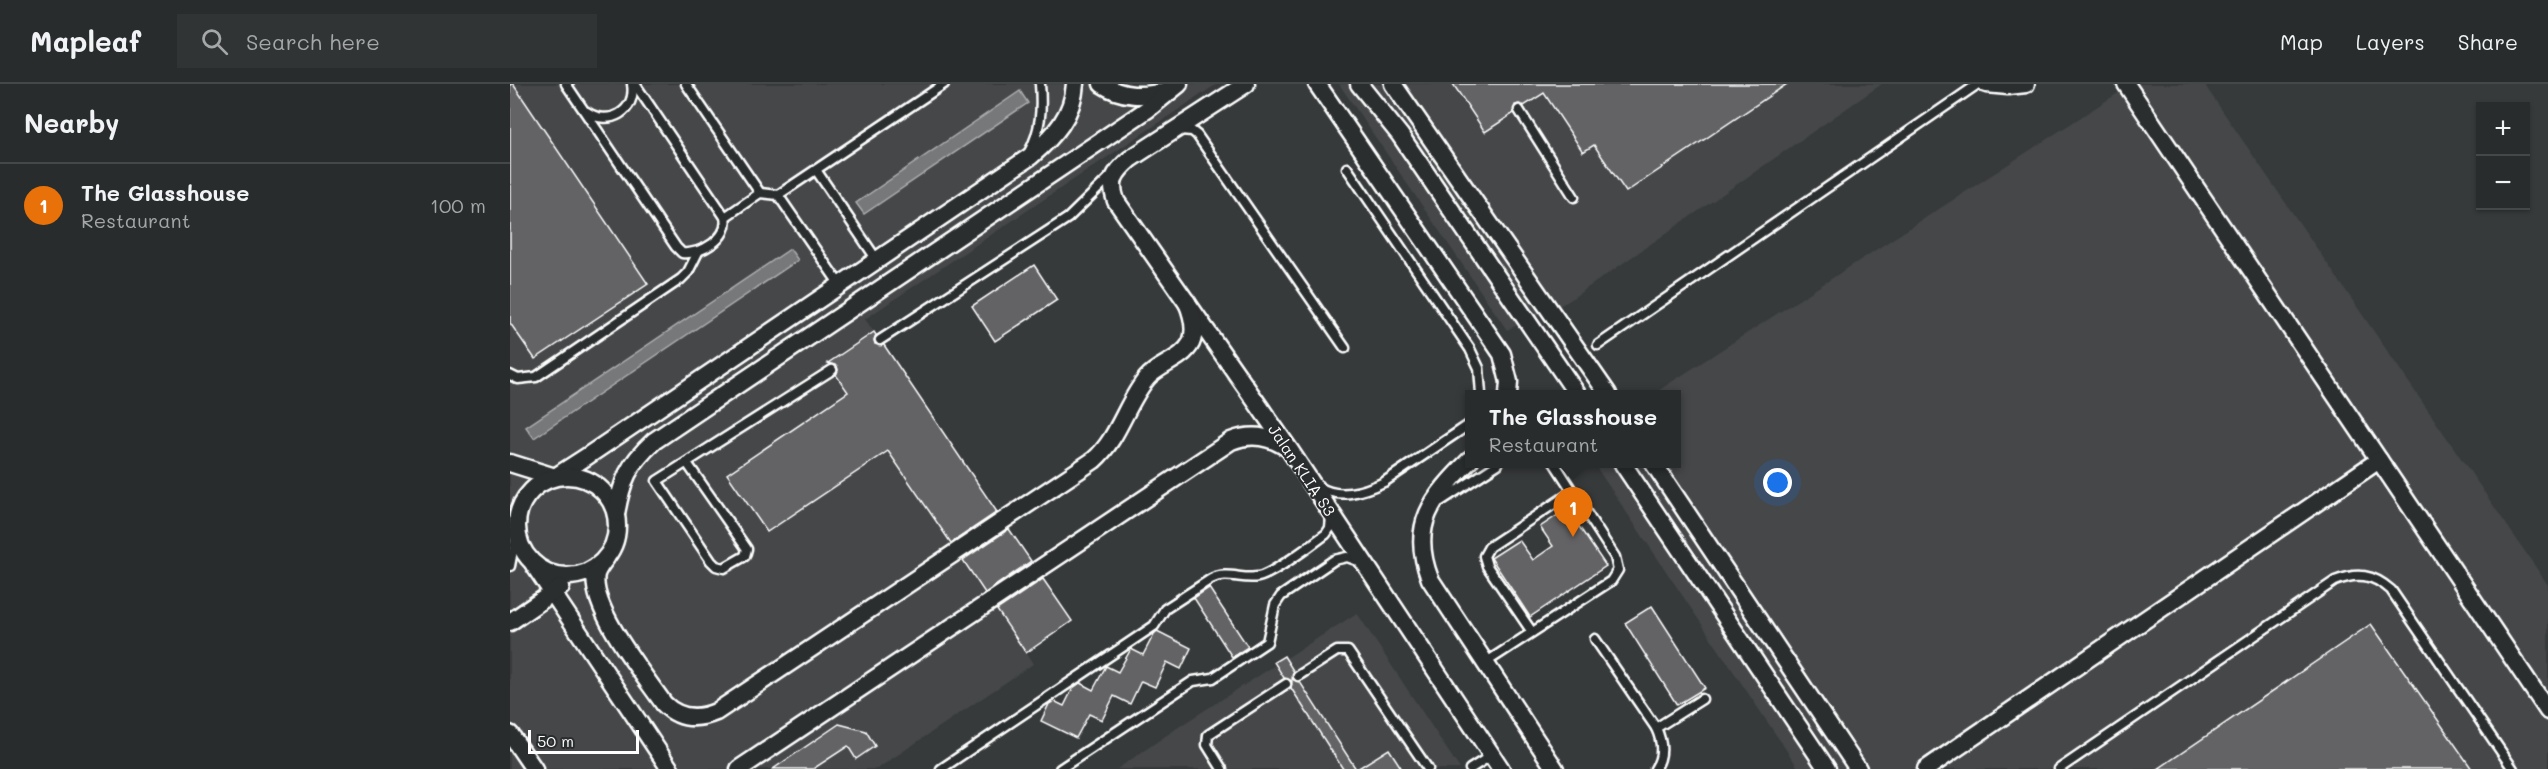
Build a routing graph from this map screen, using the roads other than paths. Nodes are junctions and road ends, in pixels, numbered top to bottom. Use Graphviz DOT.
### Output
graph roads {
  1 [pos="566,84"];
  2 [pos="634,84"];
  3 [pos="686,84"];
  4 [pos="944,84"];
  5 [pos="1040,84"];
  6 [pos="1075,84"];
  7 [pos="1102,84"];
  8 [pos="1178,84"];
  9 [pos="1246,84"];
  10 [pos="1317,84"];
  11 [pos="1359,84"];
  12 [pos="1393,84"];
  13 [pos="1978,84"];
  14 [pos="1986,84"];
  15 [pos="2026,84"];
  16 [pos="2126,84"];
  17 [pos="583,109"];
  18 [pos="1519,110"];
  19 [pos="1171,132"];
  20 [pos="1014,168"];
  21 [pos="1347,168"];
  22 [pos="816,170"];
  23 [pos="1117,171"];
  24 [pos="760,193"];
  25 [pos="778,195"];
  26 [pos="1574,197"];
  27 [pos="725,217"];
  28 [pos="698,252"];
  29 [pos="877,260"];
  30 [pos="840,285"];
  31 [pos="1187,302"];
  32 [pos="880,340"];
  33 [pos="1598,345"];
  34 [pos="1345,348"];
  35 [pos="832,370"];
  36 [pos="513,380"];
  37 [pos="1481,390"];
  38 [pos="1511,390"];
  39 [pos="1573,390"];
  40 [pos="1605,390"];
  41 [pos="1465,427"];
  42 [pos="1289,449"];
  43 [pos="2379,460"];
  44 [pos="687,463"];
  45 [pos="510,464"];
  46 [pos="1465,465"];
  47 [pos="1492,468"];
  48 [pos="1558,468"];
  49 [pos="1626,468"];
  50 [pos="1657,468"];
  51 [pos="1306,476"];
  52 [pos="555,477"];
  53 [pos="1572,492"];
  54 [pos="1429,509"];
  55 [pos="1329,510"];
  56 [pos="616,514"];
  57 [pos="516,536"];
  58 [pos="606,558"];
  59 [pos="530,560"];
  60 [pos="1366,565"];
  61 [pos="510,566"];
  62 [pos="579,574"];
  63 [pos="553,594"];
  64 [pos="510,622"];
  65 [pos="1533,632"];
  66 [pos="1595,639"];
  67 [pos="1484,664"];
  68 [pos="1298,676"];
  69 [pos="1286,684"];
  70 [pos="1702,699"];
  71 [pos="2548,711"];
  72 [pos="1656,728"];
  73 [pos="510,734"];
  74 [pos="1496,762"];
  75 [pos="534,769"];
  76 [pos="670,769"];
  77 [pos="739,769"];
  78 [pos="941,769"];
  79 [pos="1060,769"];
  80 [pos="1222,769"];
  81 [pos="1428,769"];
  82 [pos="1470,769"];
  83 [pos="1555,769"];
  84 [pos="1655,769"];
  85 [pos="1827,769"];
  86 [pos="1857,769"];
  87 [pos="1926,769"];
  88 [pos="2059,769"];
  89 [pos="2513,769"];
  1 -- 17 [label="lane"];
  2 -- 17 [label="lane"];
  2 -- 27 [label="lane"];
  3 -- 24 [label="lane"];
  4 -- 22 [label="lane"];
  5 -- 20 [label="lane"];
  6 -- 20 [label="street"];
  7 -- 8 [label="street"];
  8 -- 56 [label="street"];
  9 -- 19 [label="street"];
  10 -- 38 [label="street"];
  11 -- 39 [label="street"];
  12 -- 40 [label="street"];
  13 -- 33 [label="lane"];
  14 -- 15 [label="street"];
  16 -- 43 [label="street"];
  17 -- 28 [label="lane"];
  18 -- 26 [label="lane"];
  19 -- 23 [label="street"];
  19 -- 34 [label="lane"];
  20 -- 29 [label="street"];
  21 -- 37 [label="lane"];
  22 -- 25 [label="lane"];
  22 -- 29 [label="lane"];
  23 -- 31 [label="street, Jalan KLIA S3"];
  23 -- 32 [label="lane"];
  24 -- 25 [label="lane"];
  24 -- 27 [label="lane"];
  25 -- 30 [label="lane"];
  27 -- 28 [label="lane"];
  28 -- 36 [label="lane"];
  29 -- 30 [label="street"];
  30 -- 52 [label="street"];
  31 -- 42 [label="street, Jalan KLIA S3"];
  31 -- 58 [label="street"];
  35 -- 44 [label="lane"];
  41 -- 51 [label="lane"];
  42 -- 51 [label="street, Jalan KLIA S3"];
  42 -- 77 [label="street"];
  43 -- 71 [label="street"];
  43 -- 87 [label="street"];
  44 -- 44 [label="lane"];
  45 -- 52 [label="street"];
  46 -- 54 [label="street"];
  47 -- 54 [label="lane"];
  48 -- 53 [label="lane"];
  49 -- 85 [label="street"];
  50 -- 86 [label="street"];
  51 -- 55 [label="street, Jalan KLIA S3"];
  52 -- 56 [label="street"];
  52 -- 57 [label="street"];
  53 -- 65 [label="lane"];
  53 -- 65 [label="lane"];
  54 -- 67 [label="street"];
  55 -- 60 [label="street, Jalan KLIA S3"];
  55 -- 78 [label="lane"];
  56 -- 58 [label="street"];
  57 -- 59 [label="street"];
  57 -- 61 [label="lane"];
  58 -- 62 [label="street"];
  59 -- 62 [label="street"];
  59 -- 63 [label="street"];
  60 -- 74 [label="street, Jalan KLIA S3"];
  60 -- 79 [label="lane"];
  62 -- 63 [label="street"];
  63 -- 64 [label="street"];
  63 -- 76 [label="street"];
  65 -- 67 [label="lane"];
  66 -- 72 [label="lane"];
  67 -- 83 [label="street"];
  68 -- 81 [label="lane"];
  69 -- 80 [label="lane"];
  70 -- 72 [label="lane"];
  72 -- 84 [label="lane"];
  73 -- 75 [label="street"];
  74 -- 82 [label="lane"];
  88 -- 89 [label="lane"];
}
